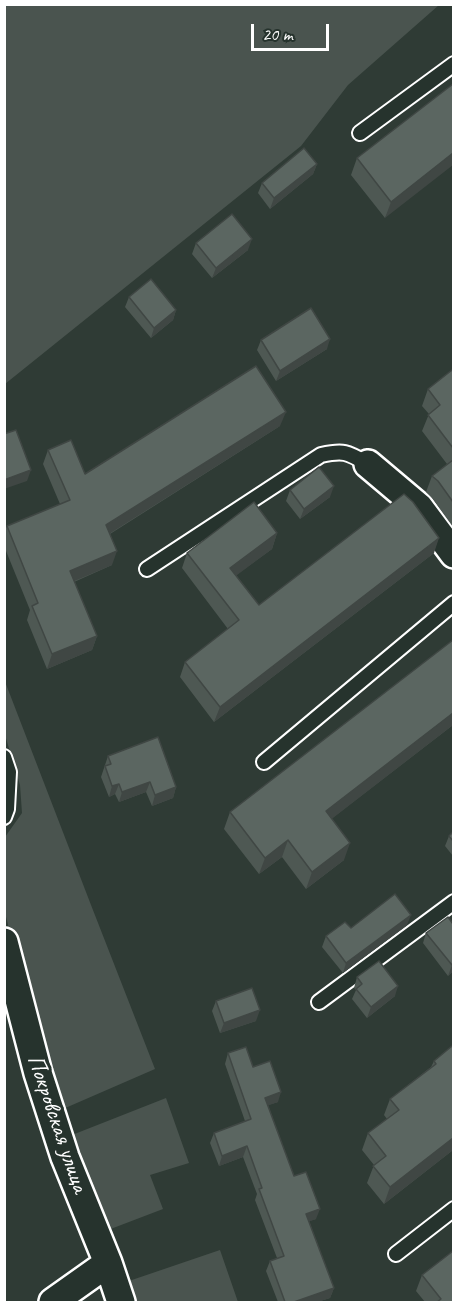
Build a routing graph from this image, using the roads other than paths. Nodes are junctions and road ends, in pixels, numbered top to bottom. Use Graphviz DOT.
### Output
graph roads {
  1 [pos="453,64"];
  2 [pos="360,133"];
  3 [pos="368,464"];
  4 [pos="453,554"];
  5 [pos="147,569"];
  6 [pos="453,603"];
  7 [pos="4,757"];
  8 [pos="264,762"];
  9 [pos="4,816"];
  10 [pos="453,902"];
  11 [pos="4,942"];
  12 [pos="319,1002"];
  13 [pos="453,1209"];
  14 [pos="396,1254"];
  15 [pos="108,1263"];
  16 [pos="53,1302"];
  17 [pos="121,1302"];
  1 -- 2 [label="lane"];
  3 -- 4 [label="street"];
  3 -- 5 [label="lane"];
  6 -- 8 [label="lane"];
  7 -- 9 [label="lane"];
  10 -- 12 [label="lane"];
  11 -- 15 [label="street, Покровская улица"];
  13 -- 14 [label="lane"];
  15 -- 16 [label="street"];
  15 -- 17 [label="street, Покровская улица"];
}
